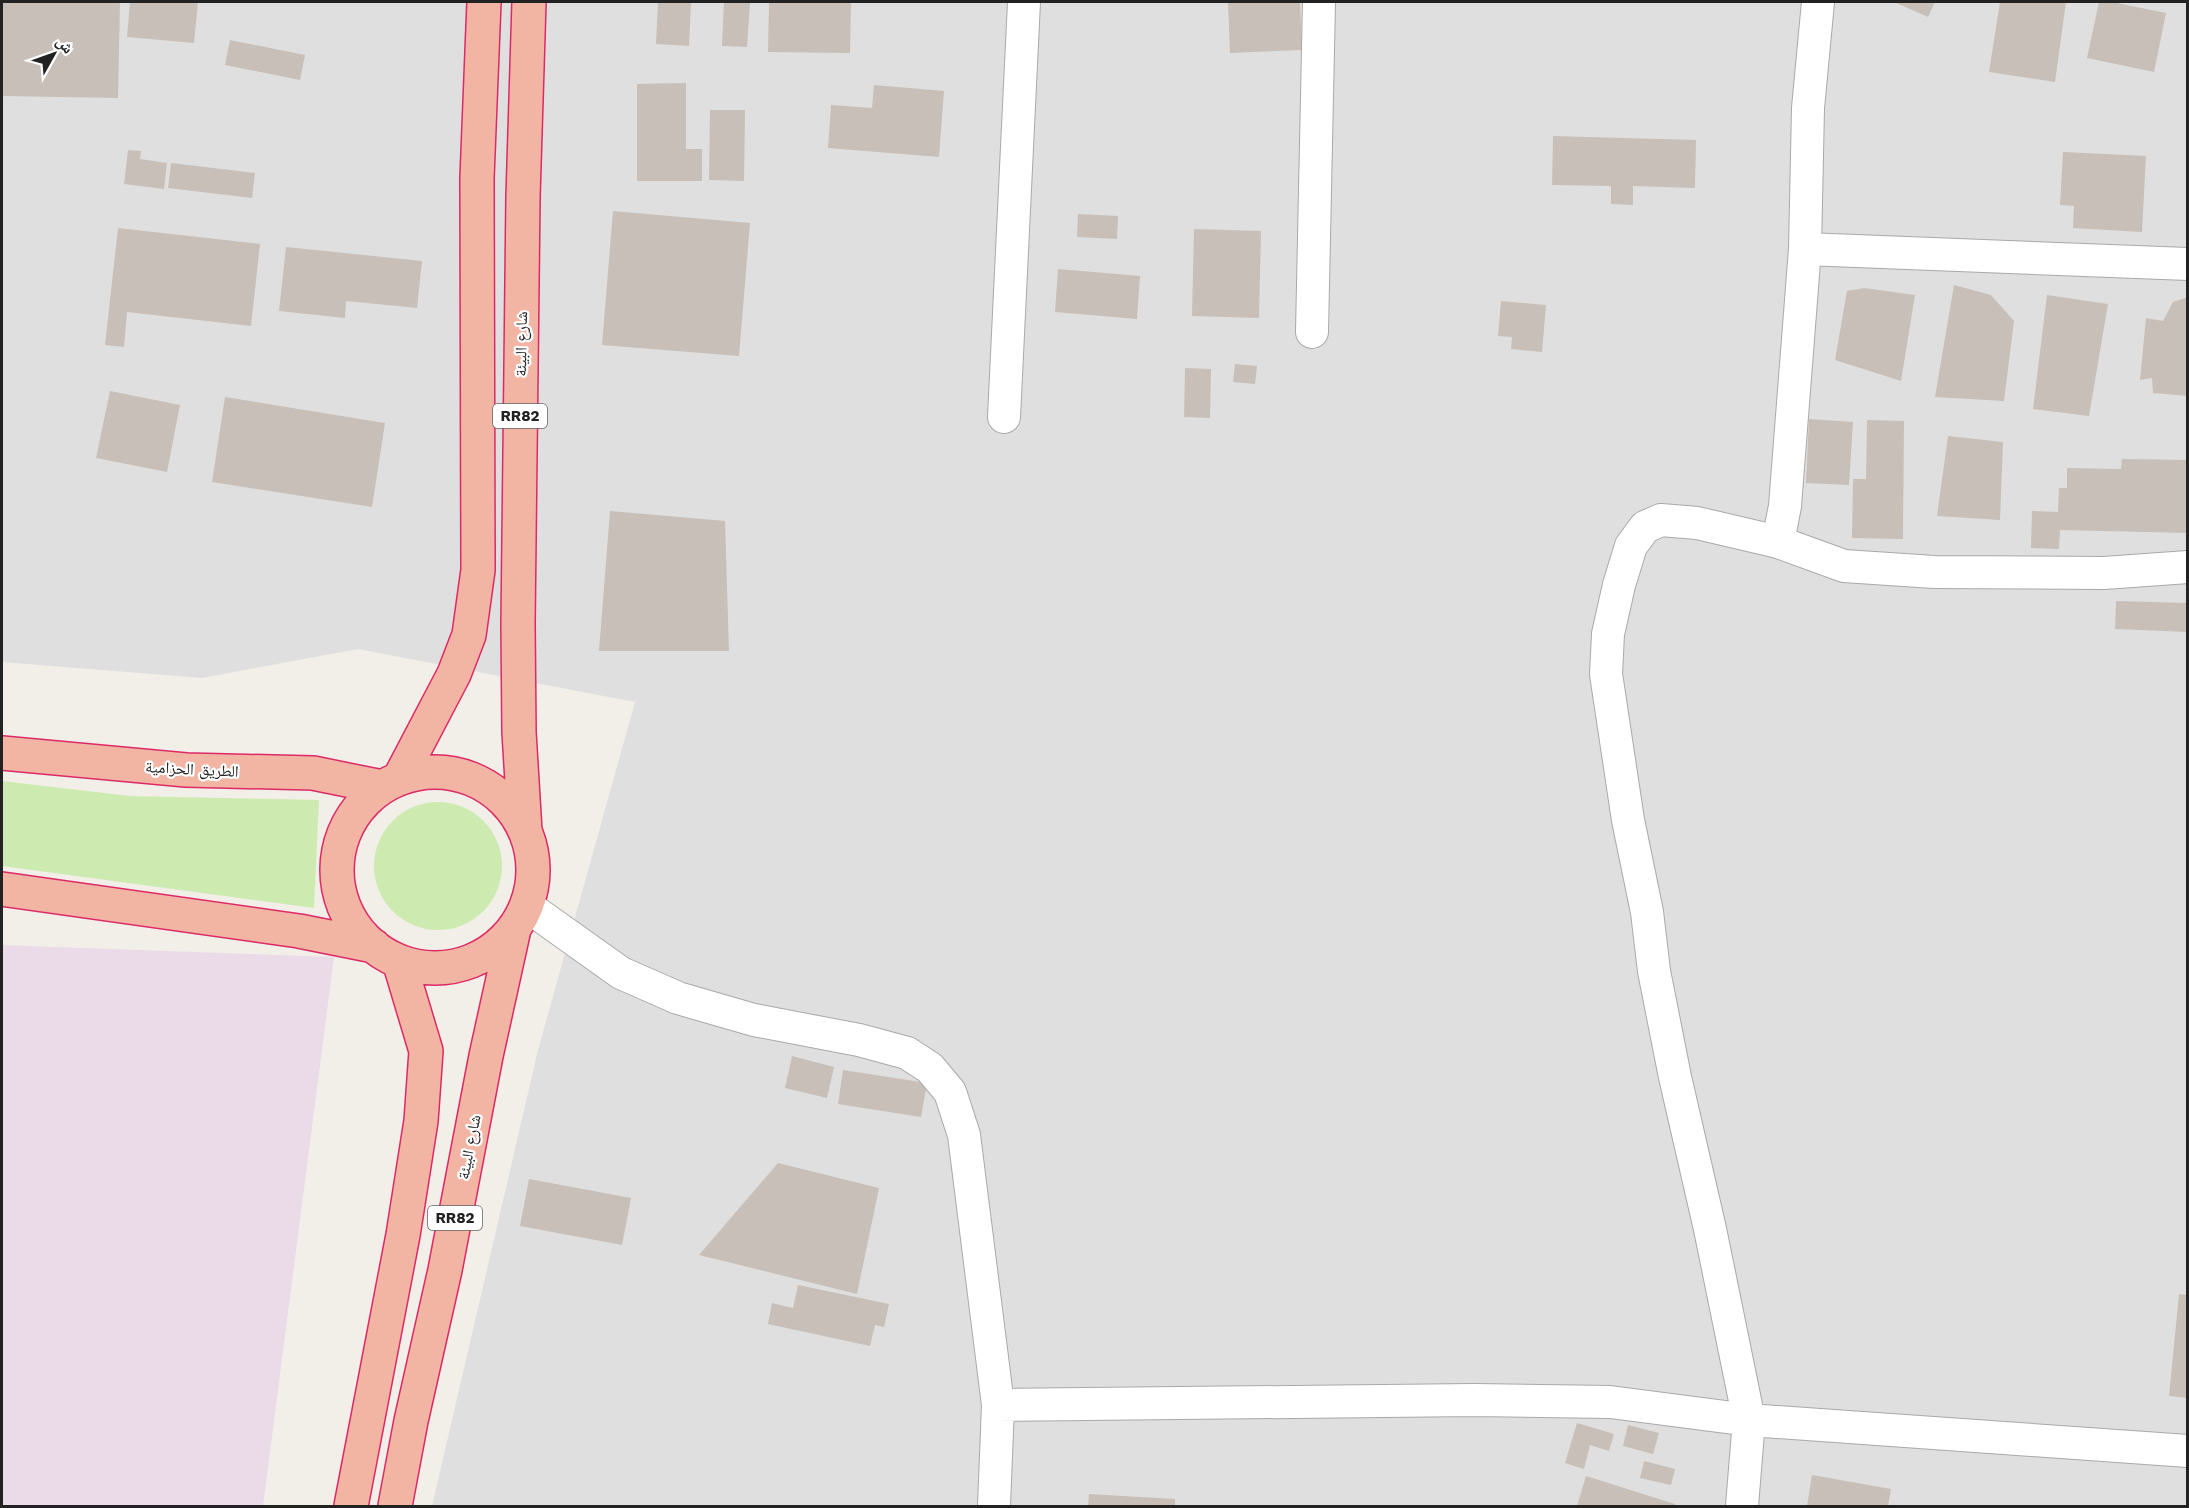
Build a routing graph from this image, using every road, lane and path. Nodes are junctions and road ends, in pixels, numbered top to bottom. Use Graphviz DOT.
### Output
graph roads {
  1 [pos="484,2"];
  2 [pos="529,2"];
  3 [pos="1024,2"];
  4 [pos="1319,2"];
  5 [pos="1818,2"];
  6 [pos="1805,249"];
  7 [pos="2187,264"];
  8 [pos="1312,332"];
  9 [pos="1004,417"];
  10 [pos="1778,542"];
  11 [pos="2187,567"];
  12 [pos="2,753"];
  13 [pos="390,783"];
  14 [pos="525,831"];
  15 [pos="2,889"];
  16 [pos="520,917"];
  17 [pos="387,954"];
  18 [pos="998,1405"];
  19 [pos="1749,1419"];
  20 [pos="2187,1451"];
  21 [pos="351,1506"];
  22 [pos="395,1506"];
  23 [pos="994,1506"];
  24 [pos="1742,1506"];
  1 -- 13 [label="highway, RR82"];
  2 -- 14 [label="highway, شارع البيئة / RR82"];
  3 -- 9 [label="street"];
  4 -- 8 [label="street"];
  5 -- 6 [label="street"];
  6 -- 7 [label="street"];
  6 -- 10 [label="street"];
  10 -- 11 [label="street"];
  10 -- 19 [label="street"];
  12 -- 13 [label="highway, الطريق الحزامية"];
  13 -- 14 [label="highway, RR82"];
  13 -- 17 [label="highway, RR82"];
  14 -- 16 [label="highway, RR82"];
  15 -- 17 [label="highway"];
  16 -- 17 [label="highway"];
  16 -- 18 [label="street"];
  16 -- 22 [label="highway, شارع البيئة / RR82"];
  17 -- 21 [label="highway, RR82"];
  18 -- 19 [label="street"];
  18 -- 23 [label="street"];
  19 -- 20 [label="street"];
  19 -- 24 [label="street"];
}
